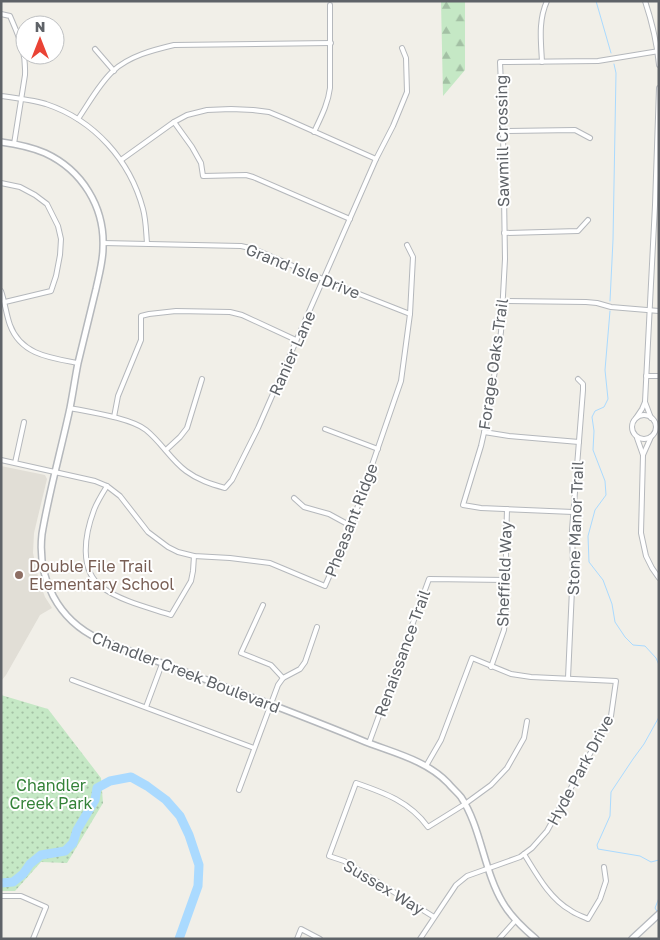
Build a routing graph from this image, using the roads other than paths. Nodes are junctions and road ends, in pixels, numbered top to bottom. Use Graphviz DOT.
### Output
graph roads {
  1 [pos="547,1"];
  2 [pos="646,1"];
  3 [pos="330,5"];
  4 [pos="1,14"];
  5 [pos="331,43"];
  6 [pos="402,48"];
  7 [pos="95,49"];
  8 [pos="658,52"];
  9 [pos="542,62"];
  10 [pos="659,65"];
  11 [pos="114,70"];
  12 [pos="659,88"];
  13 [pos="1,96"];
  14 [pos="20,98"];
  15 [pos="658,116"];
  16 [pos="78,119"];
  17 [pos="174,122"];
  18 [pos="503,131"];
  19 [pos="314,132"];
  20 [pos="590,138"];
  21 [pos="1,142"];
  22 [pos="14,144"];
  23 [pos="121,160"];
  24 [pos="376,160"];
  25 [pos="657,181"];
  26 [pos="1,183"];
  27 [pos="350,219"];
  28 [pos="588,220"];
  29 [pos="504,233"];
  30 [pos="104,243"];
  31 [pos="147,243"];
  32 [pos="407,245"];
  33 [pos="653,246"];
  34 [pos="659,246"];
  35 [pos="504,259"];
  36 [pos="324,279"];
  37 [pos="1,291"];
  38 [pos="503,301"];
  39 [pos="5,302"];
  40 [pos="650,310"];
  41 [pos="659,311"];
  42 [pos="410,314"];
  43 [pos="296,340"];
  44 [pos="78,363"];
  45 [pos="646,376"];
  46 [pos="659,376"];
  47 [pos="202,379"];
  48 [pos="578,379"];
  49 [pos="645,402"];
  50 [pos="70,408"];
  51 [pos="114,417"];
  52 [pos="636,418"];
  53 [pos="652,419"];
  54 [pos="24,422"];
  55 [pos="659,424"];
  56 [pos="325,429"];
  57 [pos="659,431"];
  58 [pos="484,432"];
  59 [pos="636,436"];
  60 [pos="652,436"];
  61 [pos="579,442"];
  62 [pos="378,449"];
  63 [pos="166,450"];
  64 [pos="643,454"];
  65 [pos="1,460"];
  66 [pos="15,463"];
  67 [pos="55,472"];
  68 [pos="107,486"];
  69 [pos="294,498"];
  70 [pos="507,510"];
  71 [pos="573,512"];
  72 [pos="351,526"];
  73 [pos="194,556"];
  74 [pos="659,578"];
  75 [pos="506,580"];
  76 [pos="262,605"];
  77 [pos="317,626"];
  78 [pos="162,664"];
  79 [pos="492,667"];
  80 [pos="283,678"];
  81 [pos="568,678"];
  82 [pos="72,680"];
  83 [pos="270,705"];
  84 [pos="146,707"];
  85 [pos="527,721"];
  86 [pos="369,743"];
  87 [pos="254,748"];
  88 [pos="426,766"];
  89 [pos="239,790"];
  90 [pos="464,804"];
  91 [pos="524,854"];
  92 [pos="604,867"];
  93 [pos="488,868"];
  94 [pos="1,896"];
  95 [pos="659,914"];
  96 [pos="434,917"];
  97 [pos="516,920"];
  98 [pos="33,939"];
  99 [pos="298,939"];
  100 [pos="320,939"];
  101 [pos="420,939"];
  102 [pos="499,939"];
  103 [pos="536,939"];
  104 [pos="632,939"];
  1 -- 9 [label="street"];
  2 -- 8 [label="street"];
  3 -- 5 [label="street"];
  4 -- 14 [label="street"];
  5 -- 11 [label="street"];
  5 -- 19 [label="street"];
  6 -- 24 [label="street, Ranier Lane"];
  7 -- 11 [label="street"];
  8 -- 9 [label="street, Sawmill Crossing"];
  8 -- 10 [label="street"];
  9 -- 18 [label="street, Sawmill Crossing"];
  11 -- 16 [label="street"];
  12 -- 15 [label="street"];
  13 -- 14 [label="street"];
  14 -- 16 [label="street"];
  14 -- 22 [label="street"];
  15 -- 25 [label="street"];
  16 -- 23 [label="street"];
  17 -- 19 [label="street"];
  17 -- 23 [label="street"];
  17 -- 27 [label="street"];
  18 -- 20 [label="street"];
  18 -- 29 [label="street, Sawmill Crossing"];
  19 -- 24 [label="street"];
  21 -- 22 [label="street, Chandler Creek Boulevard"];
  22 -- 30 [label="street, Chandler Creek Boulevard"];
  23 -- 31 [label="street"];
  24 -- 27 [label="street, Ranier Lane"];
  25 -- 33 [label="street"];
  26 -- 39 [label="street"];
  27 -- 36 [label="street, Ranier Lane"];
  28 -- 29 [label="street"];
  29 -- 35 [label="street, Sawmill Crossing"];
  30 -- 31 [label="street, Grand Isle Drive"];
  30 -- 44 [label="street, Chandler Creek Boulevard"];
  31 -- 36 [label="street, Grand Isle Drive"];
  32 -- 42 [label="street, Pheasant Ridge"];
  33 -- 34 [label="street"];
  33 -- 40 [label="street"];
  35 -- 38 [label="street, Forage Oaks Trail"];
  36 -- 42 [label="street, Grand Isle Drive"];
  36 -- 43 [label="street, Ranier Lane"];
  37 -- 39 [label="street"];
  38 -- 40 [label="street"];
  38 -- 58 [label="street, Forage Oaks Trail"];
  39 -- 44 [label="street"];
  40 -- 41 [label="street"];
  40 -- 45 [label="street"];
  42 -- 62 [label="street, Pheasant Ridge"];
  43 -- 51 [label="street"];
  43 -- 63 [label="street, Ranier Lane"];
  44 -- 50 [label="street, Chandler Creek Boulevard"];
  45 -- 46 [label="street"];
  45 -- 49 [label="street"];
  47 -- 63 [label="street"];
  48 -- 61 [label="street, Stone Manor Trail"];
  49 -- 52 [label="street"];
  49 -- 53 [label="street"];
  50 -- 51 [label="street, Ranier Lane"];
  50 -- 67 [label="street, Chandler Creek Boulevard"];
  51 -- 63 [label="street, Ranier Lane"];
  52 -- 53 [label="street"];
  52 -- 59 [label="street"];
  53 -- 55 [label="street"];
  53 -- 60 [label="street"];
  54 -- 66 [label="street"];
  56 -- 62 [label="street"];
  57 -- 60 [label="street"];
  58 -- 61 [label="street"];
  58 -- 70 [label="street, Forage Oaks Trail"];
  59 -- 60 [label="street"];
  59 -- 64 [label="street"];
  60 -- 64 [label="street"];
  61 -- 71 [label="street, Stone Manor Trail"];
  62 -- 72 [label="street, Pheasant Ridge"];
  64 -- 74 [label="street"];
  65 -- 66 [label="street, Pheasant Ridge"];
  66 -- 67 [label="street, Pheasant Ridge"];
  67 -- 68 [label="street, Pheasant Ridge"];
  67 -- 78 [label="street, Chandler Creek Boulevard"];
  68 -- 73 [label="street, Pheasant Ridge"];
  68 -- 73 [label="street"];
  69 -- 72 [label="street"];
  70 -- 71 [label="street, Forage Oaks Trail"];
  70 -- 75 [label="street, Sheffield Way"];
  71 -- 81 [label="street, Stone Manor Trail"];
  72 -- 73 [label="street, Pheasant Ridge"];
  75 -- 79 [label="street, Sheffield Way"];
  75 -- 86 [label="street, Renaissance Trail"];
  76 -- 80 [label="street"];
  77 -- 80 [label="street"];
  78 -- 83 [label="street, Chandler Creek Boulevard"];
  78 -- 84 [label="street"];
  79 -- 81 [label="street, Hyde Park Drive"];
  79 -- 88 [label="street, Hyde Park Drive"];
  80 -- 83 [label="street"];
  81 -- 91 [label="street, Hyde Park Drive"];
  82 -- 84 [label="street"];
  83 -- 86 [label="street, Chandler Creek Boulevard"];
  83 -- 87 [label="street"];
  84 -- 87 [label="street"];
  85 -- 90 [label="street"];
  86 -- 88 [label="street, Chandler Creek Boulevard"];
  87 -- 89 [label="street"];
  88 -- 90 [label="street, Chandler Creek Boulevard"];
  90 -- 93 [label="street, Chandler Creek Boulevard"];
  90 -- 96 [label="street, Sussex Way"];
  91 -- 92 [label="street"];
  91 -- 93 [label="street, Hyde Park Drive"];
  93 -- 96 [label="street, Hyde Park Drive"];
  93 -- 97 [label="street, Chandler Creek Boulevard"];
  94 -- 98 [label="street"];
  95 -- 104 [label="main road"];
  96 -- 101 [label="street, Hyde Park Drive"];
  97 -- 102 [label="street"];
  97 -- 103 [label="street, Chandler Creek Boulevard"];
  99 -- 100 [label="street"];
}
